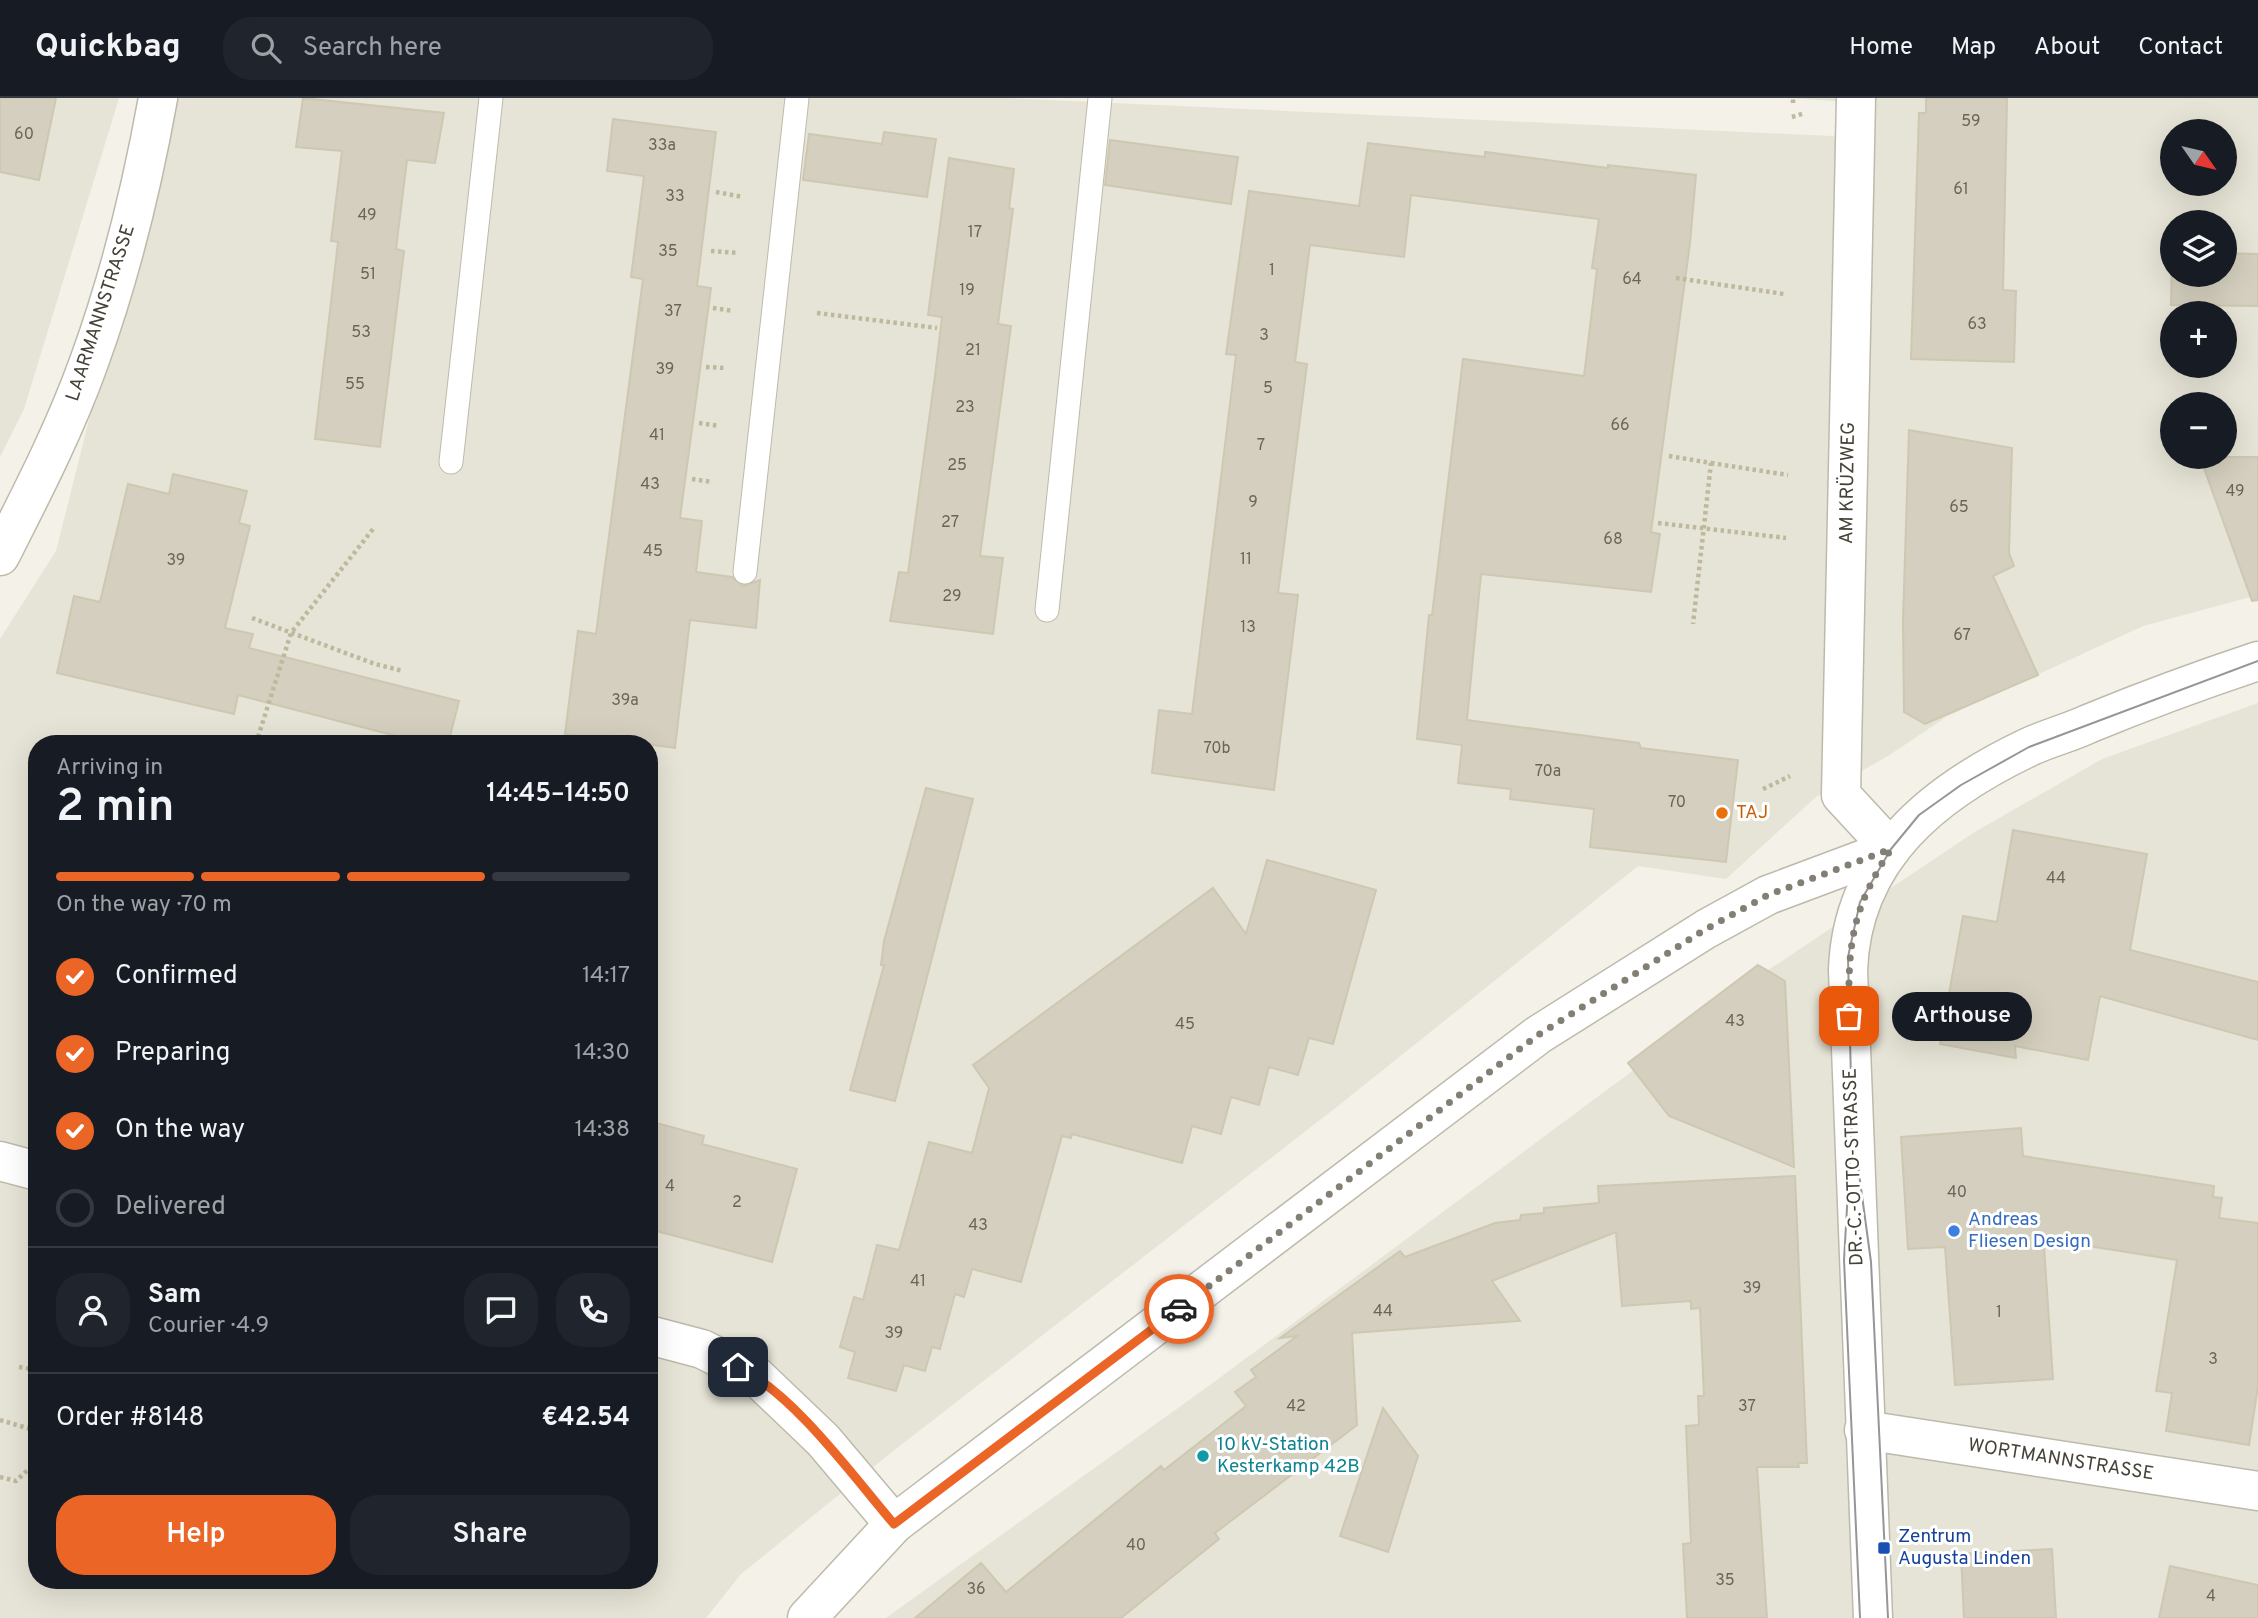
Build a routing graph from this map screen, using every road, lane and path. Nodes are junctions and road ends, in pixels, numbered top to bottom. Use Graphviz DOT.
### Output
graph roads {
  1 [pos="158,98"];
  2 [pos="491,98"];
  3 [pos="797,98"];
  4 [pos="1100,98"];
  5 [pos="1856,98"];
  6 [pos="1811,112"];
  7 [pos="1792,117"];
  8 [pos="1676,278"];
  9 [pos="1784,294"];
  10 [pos="774,307"];
  11 [pos="937,328"];
  12 [pos="1669,456"];
  13 [pos="451,462"];
  14 [pos="1711,464"];
  15 [pos="1788,475"];
  16 [pos="1658,523"];
  17 [pos="373,529"];
  18 [pos="1704,529"];
  19 [pos="1786,538"];
  20 [pos="0,556"];
  21 [pos="745,572"];
  22 [pos="1047,610"];
  23 [pos="252,618"];
  24 [pos="1693,624"];
  25 [pos="291,633"];
  26 [pos="2258,661"];
  27 [pos="402,671"];
  28 [pos="259,735"];
  29 [pos="1799,771"];
  30 [pos="1763,789"];
  31 [pos="1891,849"];
  32 [pos="0,1161"];
  33 [pos="28,1169"];
  34 [pos="658,1337"];
  35 [pos="19,1367"];
  36 [pos="28,1368"];
  37 [pos="0,1420"];
  38 [pos="28,1428"];
  39 [pos="1864,1430"];
  40 [pos="28,1470"];
  41 [pos="0,1477"];
  42 [pos="2258,1491"];
  43 [pos="894,1524"];
  44 [pos="807,1618"];
  45 [pos="1873,1618"];
  1 -- 20 [label="street, LAARMANNSTRASSE"];
  2 -- 13 [label="lane"];
  3 -- 10 [label="lane"];
  4 -- 22 [label="lane"];
  5 -- 31 [label="street, AM KRÜZWEG"];
  6 -- 7 [label="path"];
  8 -- 9 [label="path"];
  10 -- 11 [label="path"];
  10 -- 21 [label="lane"];
  12 -- 14 [label="path"];
  14 -- 15 [label="path"];
  14 -- 18 [label="path"];
  16 -- 18 [label="path"];
  17 -- 25 [label="path"];
  18 -- 19 [label="path"];
  18 -- 24 [label="path"];
  23 -- 25 [label="path"];
  25 -- 27 [label="path"];
  25 -- 28 [label="path"];
  26 -- 31 [label="street, DR.-C.-OTTO-STRASSE"];
  29 -- 30 [label="path"];
  31 -- 39 [label="street, DR.-C.-OTTO-STRASSE"];
  31 -- 43 [label="street"];
  32 -- 33 [label="street"];
  34 -- 43 [label="street"];
  35 -- 36 [label="path"];
  37 -- 38 [label="path"];
  39 -- 42 [label="street, WORTMANNSTRASSE"];
  39 -- 45 [label="street, DR.-C.-OTTO-STRASSE"];
  40 -- 41 [label="path"];
  43 -- 44 [label="street"];
}
